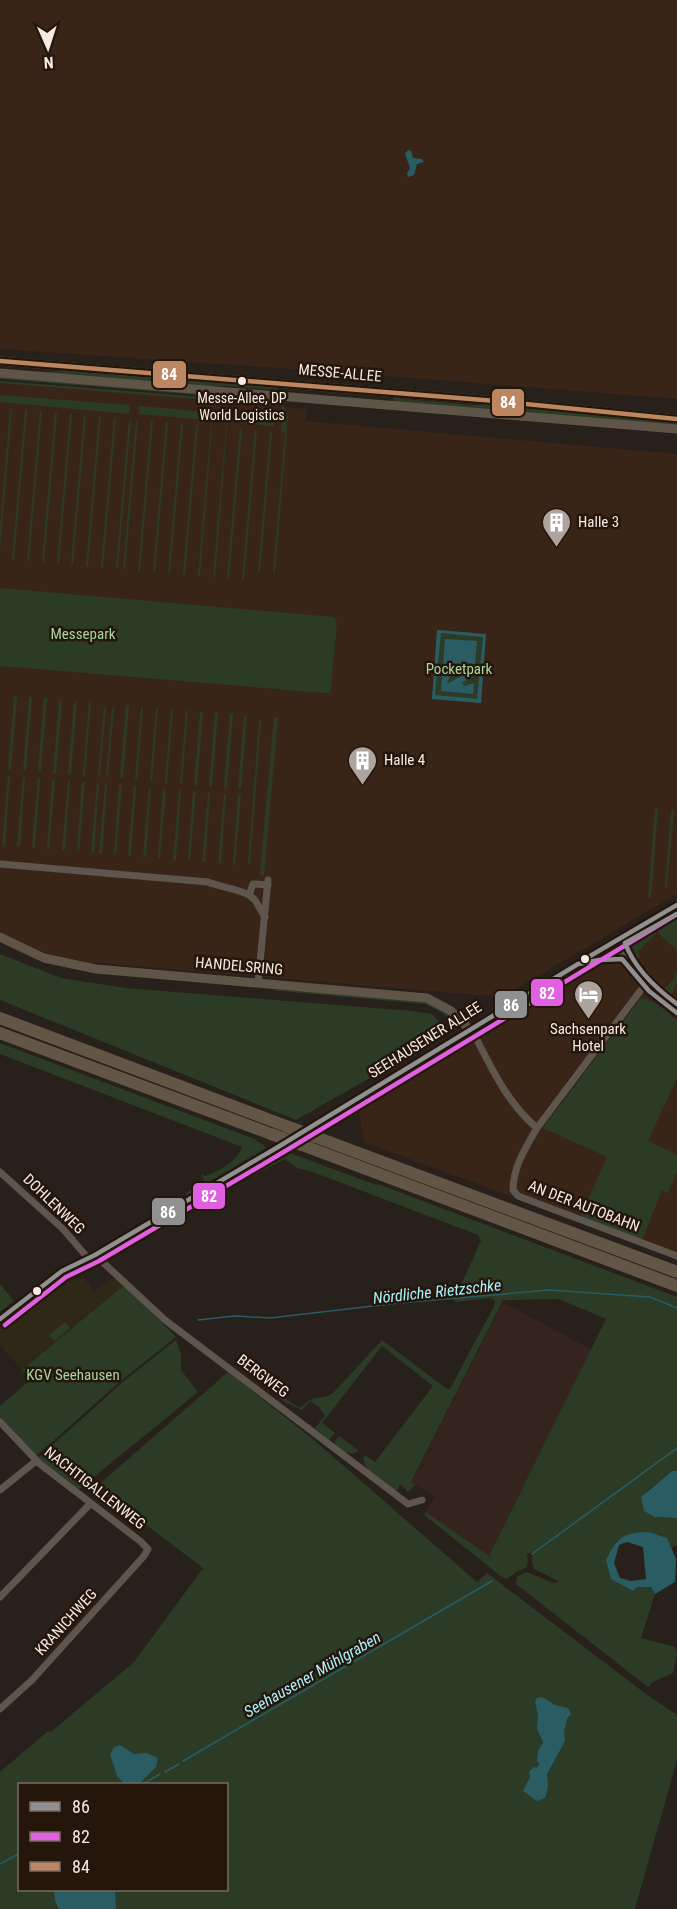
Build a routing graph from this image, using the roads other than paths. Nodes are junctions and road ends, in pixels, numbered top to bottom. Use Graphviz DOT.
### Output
graph roads {
  1 [pos="0,361"];
  2 [pos="0,373"];
  3 [pos="677,419"];
  4 [pos="677,429"];
  5 [pos="0,864"];
  6 [pos="94,872"];
  7 [pos="93,881"];
  8 [pos="249,895"];
  9 [pos="677,905"];
  10 [pos="265,917"];
  11 [pos="0,938"];
  12 [pos="616,940"];
  13 [pos="622,959"];
  14 [pos="578,964"];
  15 [pos="258,983"];
  16 [pos="644,986"];
  17 [pos="677,1013"];
  18 [pos="0,1018"];
  19 [pos="470,1030"];
  20 [pos="0,1033"];
  21 [pos="537,1128"];
  22 [pos="314,1132"];
  23 [pos="278,1147"];
  24 [pos="0,1172"];
  25 [pos="91,1256"];
  26 [pos="677,1256"];
  27 [pos="677,1272"];
  28 [pos="677,1287"];
  29 [pos="0,1319"];
  30 [pos="0,1422"];
  31 [pos="36,1461"];
  32 [pos="0,1490"];
  33 [pos="422,1500"];
  34 [pos="90,1504"];
  35 [pos="148,1549"];
  36 [pos="0,1597"];
  37 [pos="0,1709"];
  1 -- 3 [label="main road, MESSE-ALLEE"];
  2 -- 4 [label="main road, MESSE-ALLEE"];
  5 -- 6 [label="street"];
  6 -- 7 [label="street"];
  6 -- 8 [label="street"];
  8 -- 10 [label="street"];
  8 -- 10 [label="street"];
  9 -- 12 [label="main road, SEEHAUSENER ALLEE"];
  10 -- 15 [label="street"];
  11 -- 15 [label="main road, HANDELSRING"];
  12 -- 13 [label="street"];
  12 -- 14 [label="main road, SEEHAUSENER ALLEE"];
  13 -- 14 [label="street"];
  13 -- 16 [label="street"];
  14 -- 19 [label="main road, SEEHAUSENER ALLEE"];
  15 -- 19 [label="main road, HANDELSRING"];
  16 -- 17 [label="street"];
  16 -- 21 [label="street"];
  18 -- 22 [label="highway, bridge"];
  19 -- 21 [label="street"];
  19 -- 22 [label="street, SEEHAUSENER ALLEE"];
  20 -- 28 [label="highway, bridge"];
  21 -- 26 [label="street, AN DER AUTOBAHN"];
  22 -- 27 [label="highway"];
  23 -- 25 [label="street"];
  24 -- 25 [label="street, DOHLENWEG"];
  25 -- 29 [label="street"];
  25 -- 33 [label="street, BERGWEG"];
  30 -- 31 [label="street, NACHTIGALLENWEG"];
  31 -- 32 [label="street"];
  31 -- 34 [label="street, NACHTIGALLENWEG"];
  34 -- 35 [label="street, NACHTIGALLENWEG"];
  34 -- 36 [label="street"];
  35 -- 37 [label="street, KRANICHWEG"];
}
